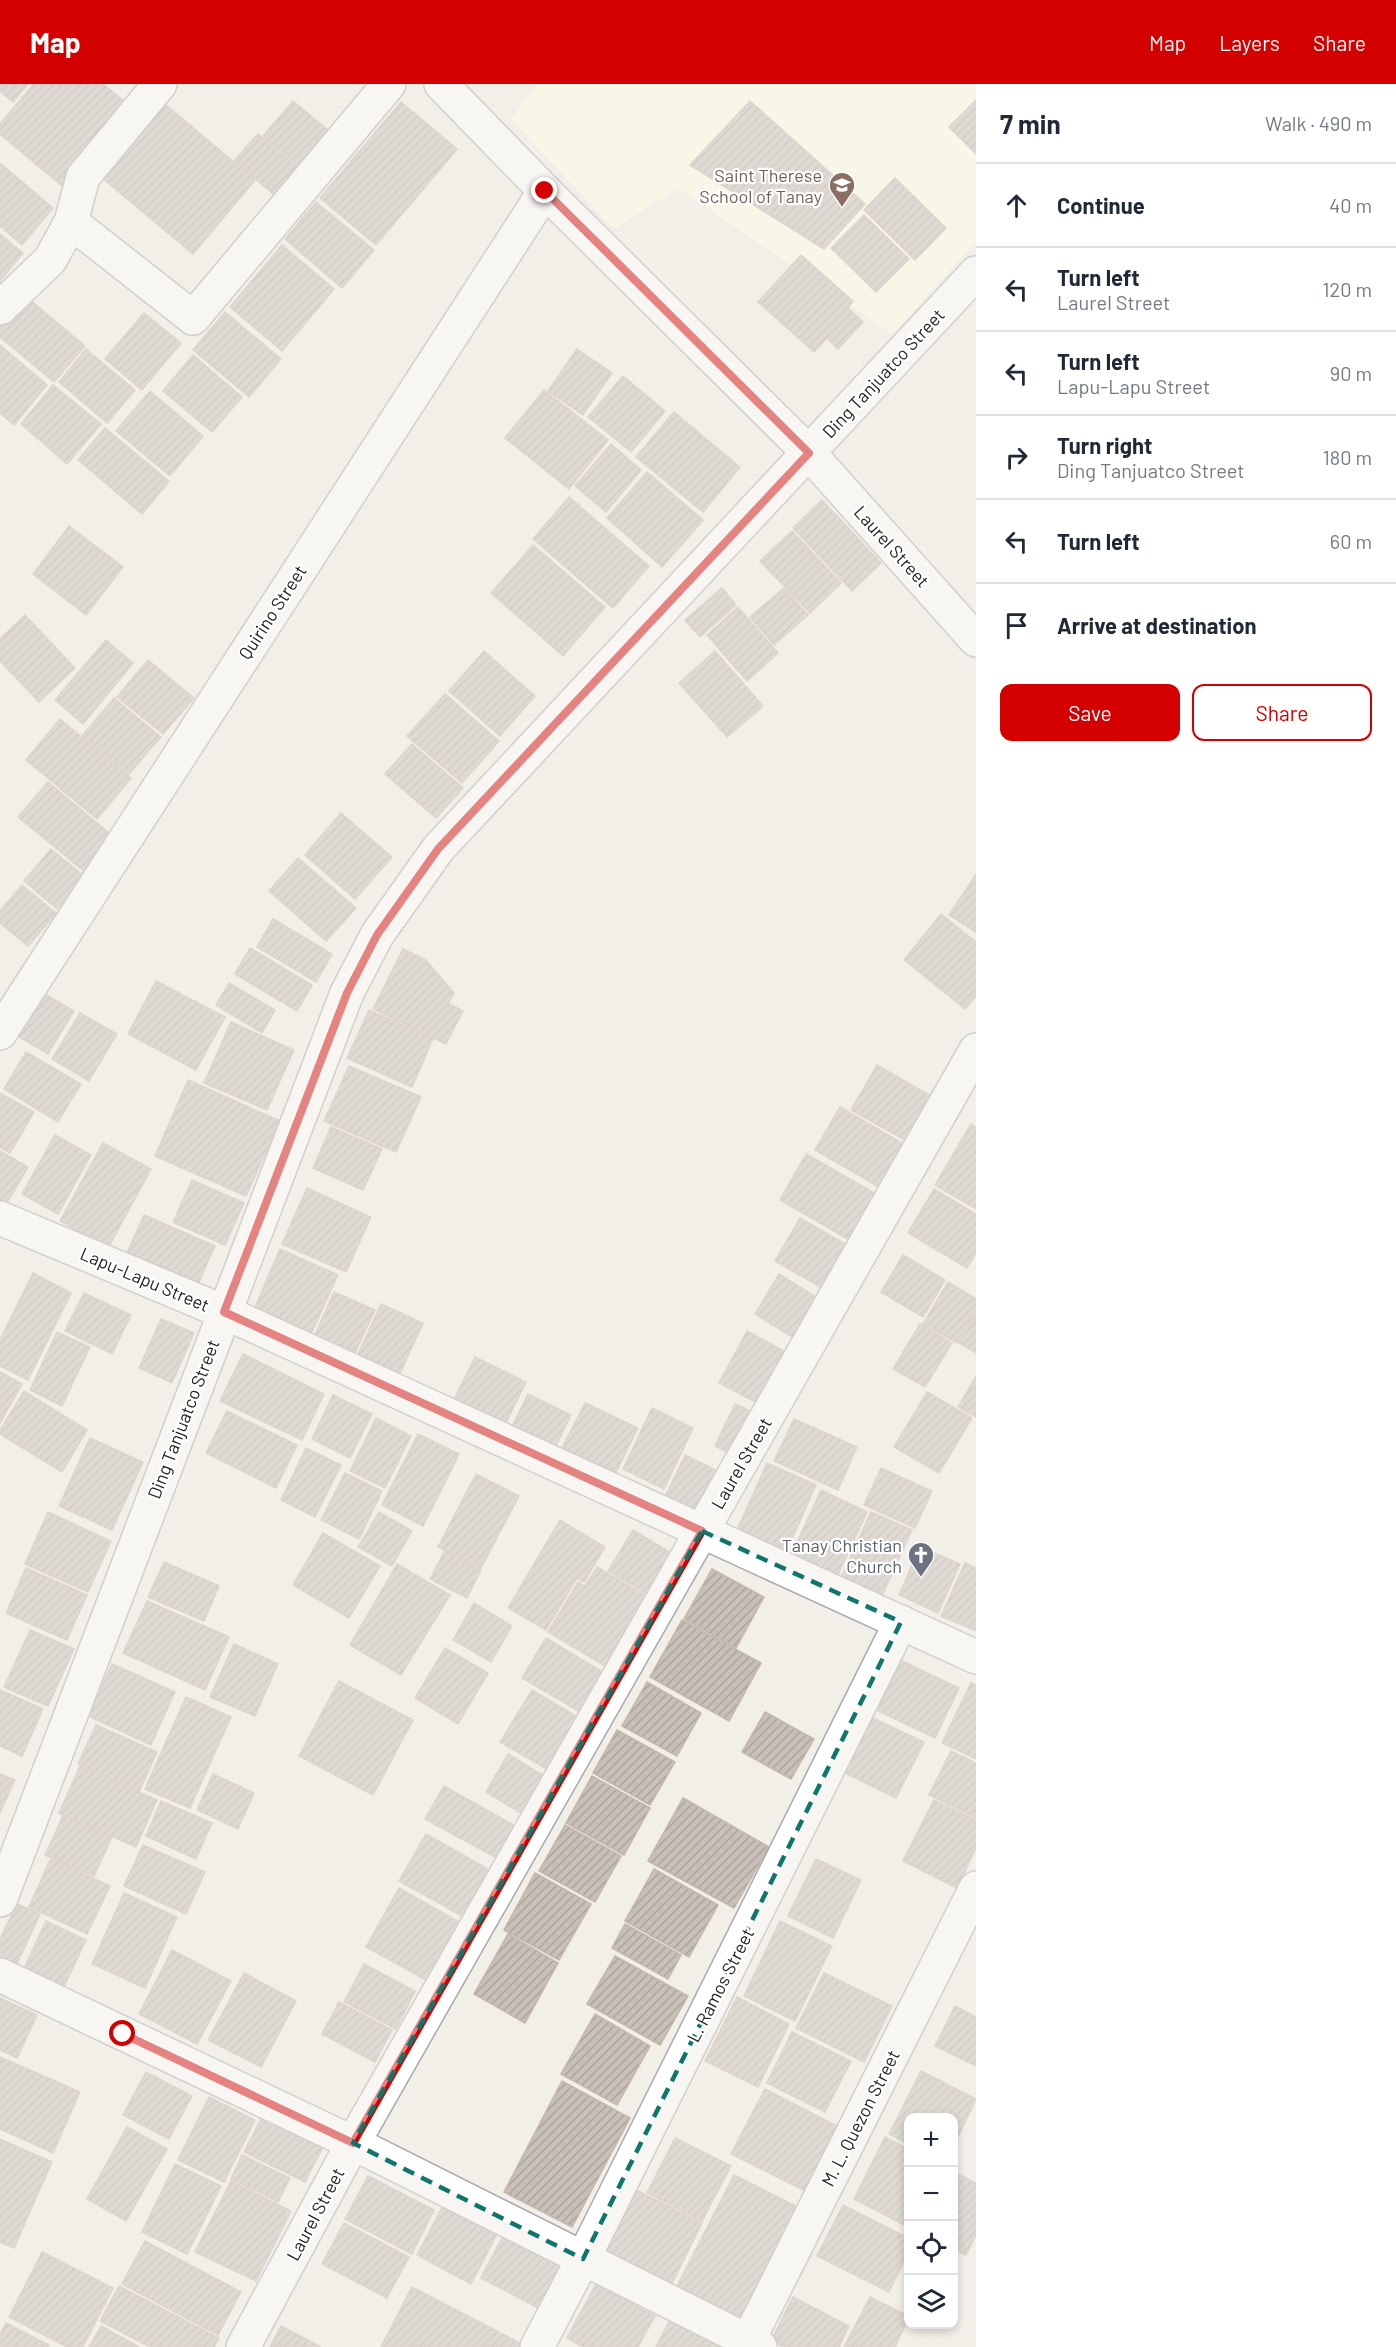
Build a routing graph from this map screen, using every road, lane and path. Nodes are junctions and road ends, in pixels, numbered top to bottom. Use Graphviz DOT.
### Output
graph roads {
  1 [pos="160,84"];
  2 [pos="389,84"];
  3 [pos="441,84"];
  4 [pos="545,191"];
  5 [pos="71,222"];
  6 [pos="976,273"];
  7 [pos="0,308"];
  8 [pos="809,453"];
  9 [pos="976,640"];
  10 [pos="0,1033"];
  11 [pos="976,1050"];
  12 [pos="0,1218"];
  13 [pos="224,1312"];
  14 [pos="702,1531"];
  15 [pos="901,1622"];
  16 [pos="976,1657"];
  17 [pos="976,1888"];
  18 [pos="0,1900"];
  19 [pos="0,1975"];
  20 [pos="353,2143"];
  21 [pos="583,2259"];
  22 [pos="751,2345"];
  23 [pos="243,2347"];
  24 [pos="537,2347"];
  1 -- 5 [label="street"];
  2 -- 5 [label="street"];
  3 -- 4 [label="street, Laurel Street"];
  4 -- 8 [label="street, Laurel Street"];
  4 -- 10 [label="street, Quirino Street"];
  5 -- 7 [label="street"];
  6 -- 8 [label="street, Ding Tanjuatco Street"];
  8 -- 9 [label="street, Laurel Street"];
  8 -- 13 [label="street, Ding Tanjuatco Street"];
  11 -- 14 [label="street, Laurel Street"];
  12 -- 13 [label="street, Lapu-Lapu Street"];
  13 -- 14 [label="street, Lapu-Lapu Street"];
  13 -- 18 [label="street, Ding Tanjuatco Street"];
  14 -- 15 [label="street, Lapu-Lapu Street"];
  14 -- 20 [label="street, Laurel Street"];
  15 -- 16 [label="street, Lapu-Lapu Street"];
  15 -- 21 [label="street, L. Ramos Street"];
  17 -- 22 [label="street, M. L. Quezon Street"];
  19 -- 20 [label="street"];
  20 -- 21 [label="street"];
  20 -- 23 [label="street, Laurel Street"];
  21 -- 22 [label="street"];
  21 -- 24 [label="street, L. Ramos Street"];
}
